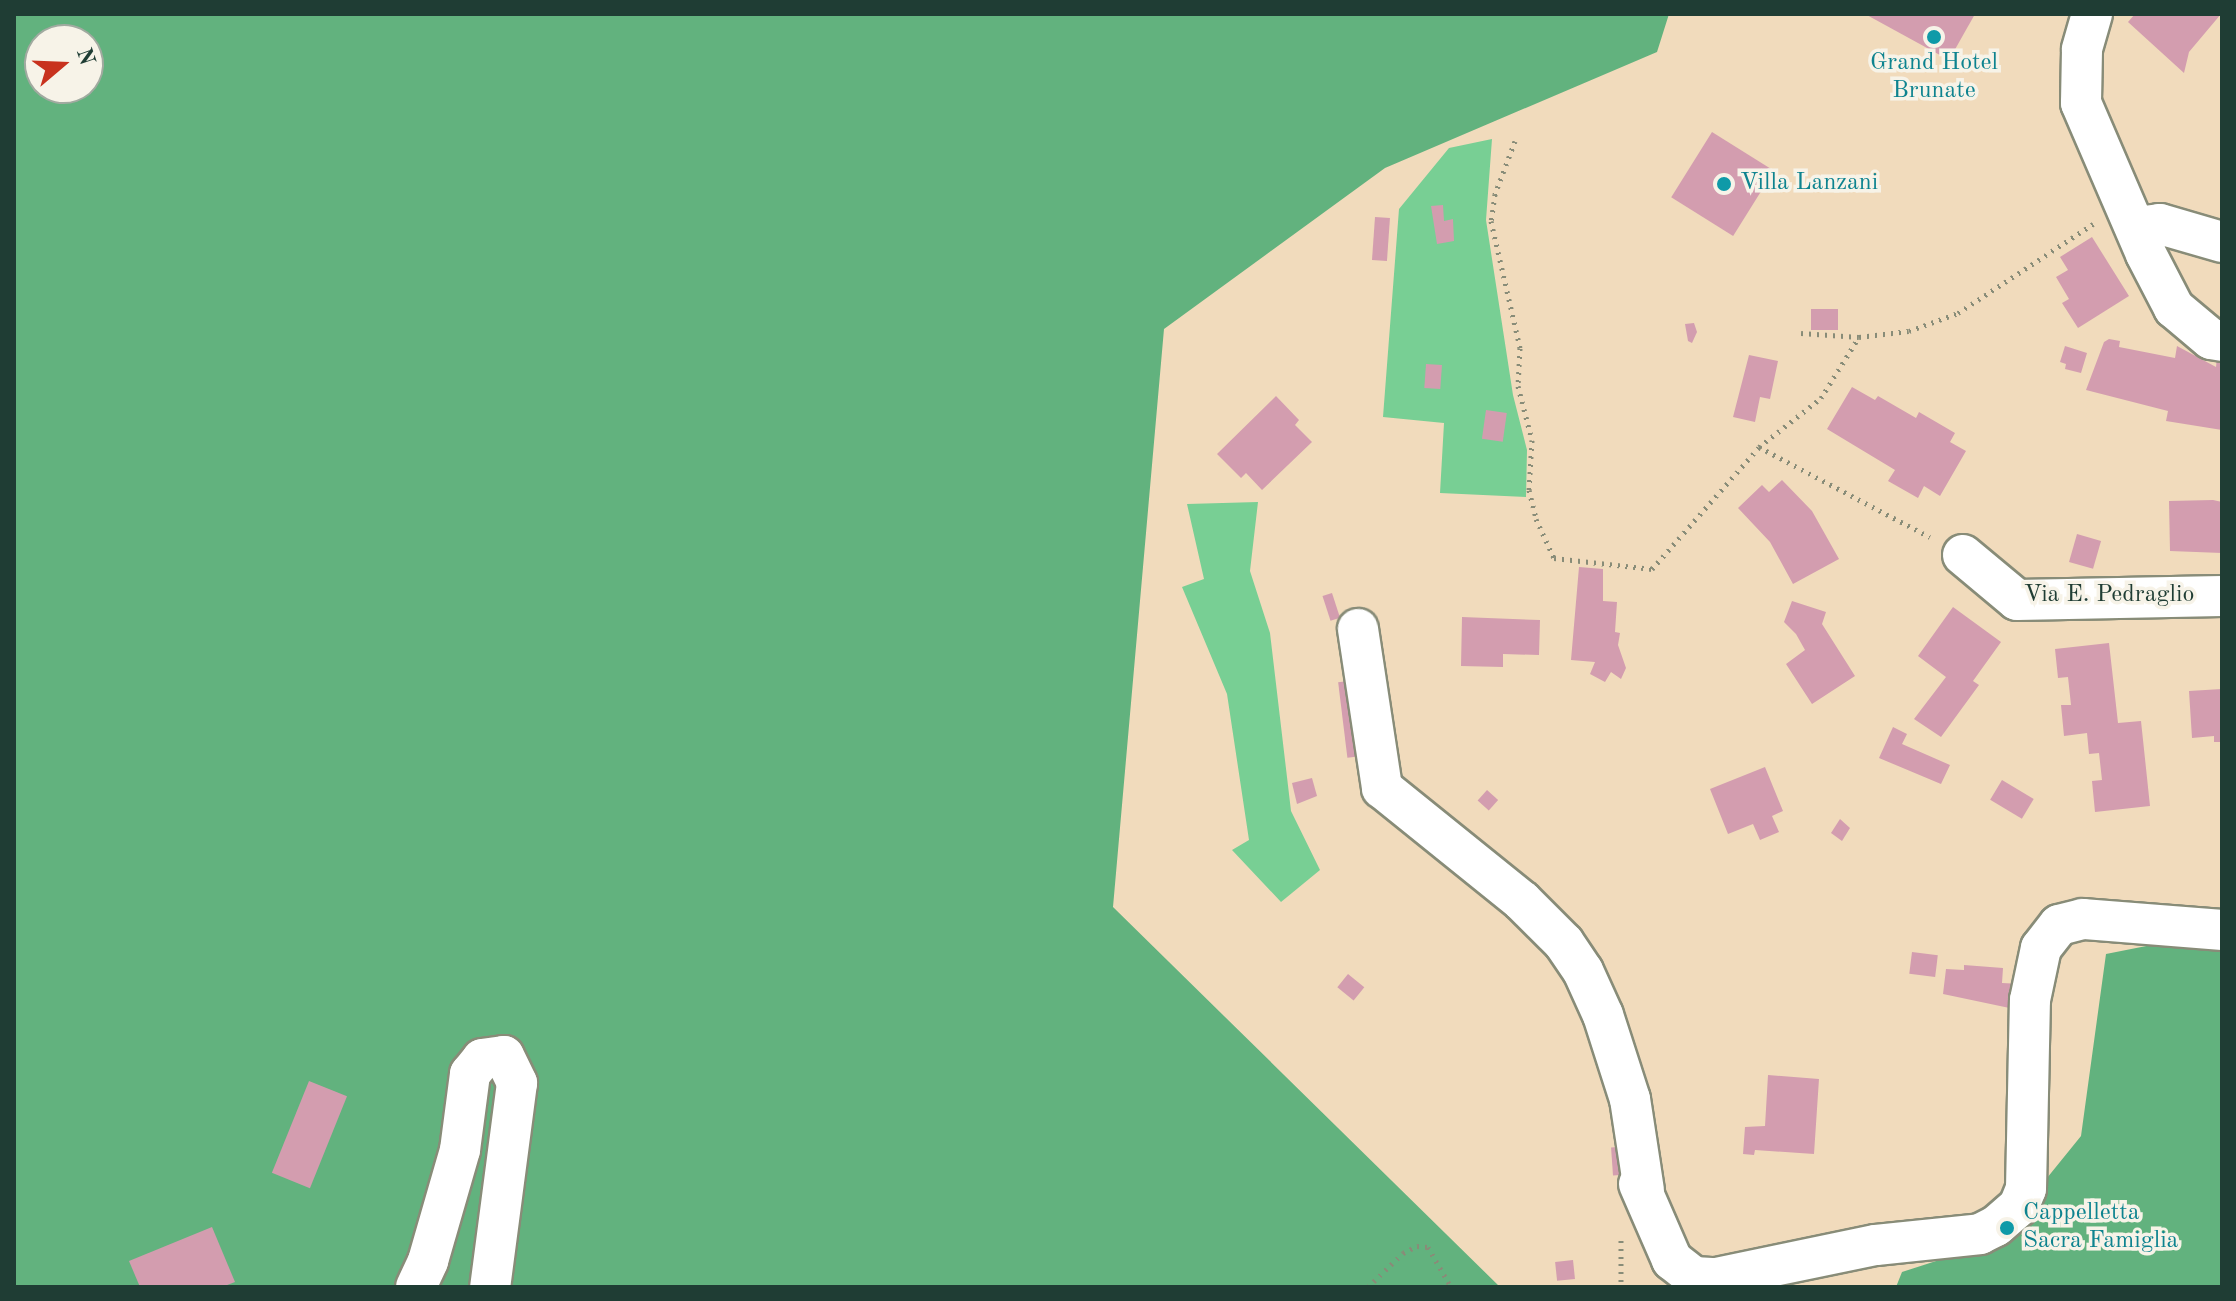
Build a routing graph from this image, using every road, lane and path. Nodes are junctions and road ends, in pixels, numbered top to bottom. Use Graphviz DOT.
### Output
graph roads {
  1 [pos="2092,14"];
  2 [pos="1515,141"];
  3 [pos="2130,215"];
  4 [pos="2222,242"];
  5 [pos="1801,333"];
  6 [pos="1859,337"];
  7 [pos="2222,341"];
  8 [pos="1759,447"];
  9 [pos="1963,555"];
  10 [pos="2222,596"];
  11 [pos="1358,629"];
  12 [pos="2222,930"];
  13 [pos="416,1287"];
  14 [pos="490,1287"];
  15 [pos="1368,1287"];
  16 [pos="1451,1287"];
  1 -- 3 [label="street"];
  2 -- 8 [label="path"];
  3 -- 4 [label="street"];
  3 -- 6 [label="path"];
  3 -- 7 [label="street"];
  5 -- 6 [label="path"];
  6 -- 8 [label="path"];
  8 -- 9 [label="path"];
  9 -- 10 [label="street, Via E. Pedraglio"];
  11 -- 12 [label="street"];
  13 -- 14 [label="street"];
  15 -- 16 [label="path"];
}
